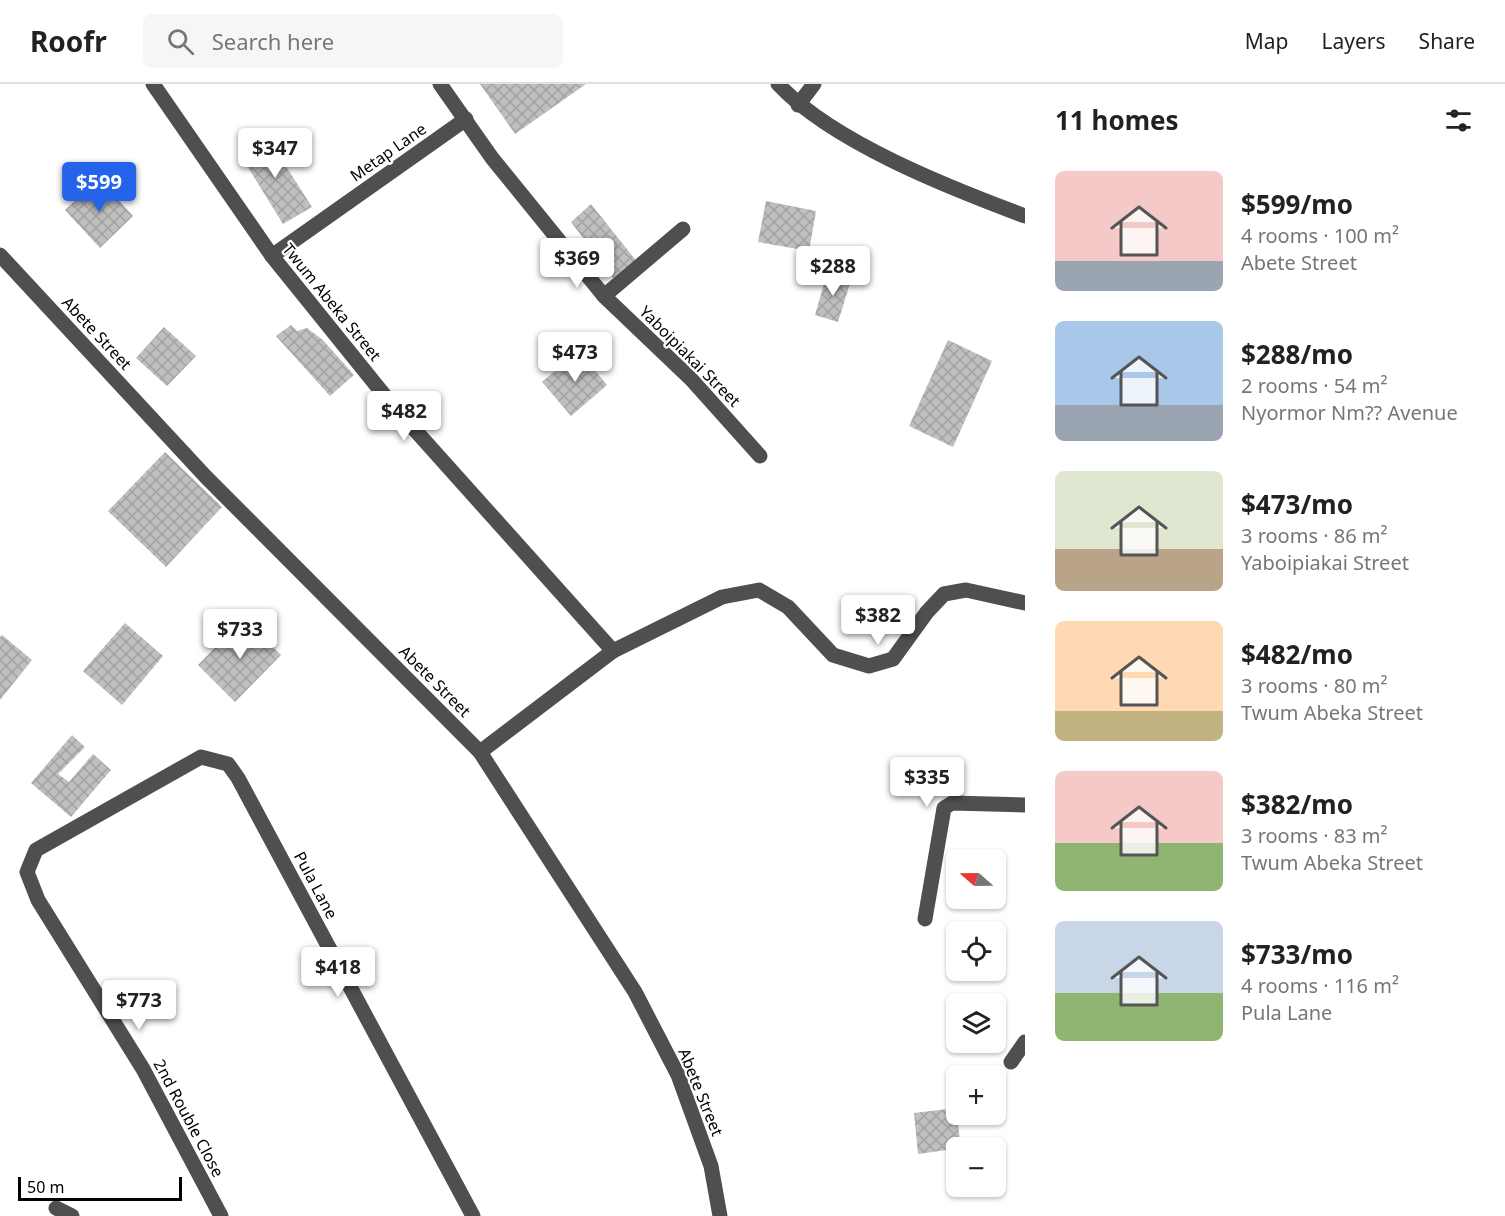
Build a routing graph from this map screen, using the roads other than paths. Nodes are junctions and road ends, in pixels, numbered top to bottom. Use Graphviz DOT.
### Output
graph roads {
  1 [pos="153,84"];
  2 [pos="440,84"];
  3 [pos="778,84"];
  4 [pos="814,84"];
  5 [pos="798,105"];
  6 [pos="466,119"];
  7 [pos="1025,216"];
  8 [pos="683,229"];
  9 [pos="0,255"];
  10 [pos="272,256"];
  11 [pos="604,296"];
  12 [pos="760,456"];
  13 [pos="1025,603"];
  14 [pos="613,651"];
  15 [pos="480,752"];
  16 [pos="1025,805"];
  17 [pos="36,850"];
  18 [pos="925,919"];
  19 [pos="1025,1041"];
  20 [pos="1011,1062"];
  21 [pos="56,1208"];
  22 [pos="72,1216"];
  23 [pos="221,1216"];
  24 [pos="473,1216"];
  25 [pos="719,1216"];
  1 -- 10 [label="street, Twum Abeka Street"];
  2 -- 6 [label="street, Yaboipiakai Street"];
  3 -- 5 [label="street"];
  4 -- 5 [label="street"];
  5 -- 7 [label="street"];
  6 -- 10 [label="street, Metap Lane"];
  6 -- 11 [label="street, Yaboipiakai Street"];
  8 -- 11 [label="street"];
  9 -- 15 [label="street, Abete Street"];
  10 -- 14 [label="street, Twum Abeka Street"];
  11 -- 12 [label="street, Yaboipiakai Street"];
  13 -- 14 [label="street"];
  14 -- 15 [label="street"];
  15 -- 25 [label="street, Abete Street"];
  16 -- 18 [label="street"];
  17 -- 23 [label="street, 2nd Rouble Close"];
  17 -- 24 [label="street, Pula Lane"];
  19 -- 20 [label="street"];
  21 -- 22 [label="street"];
}
